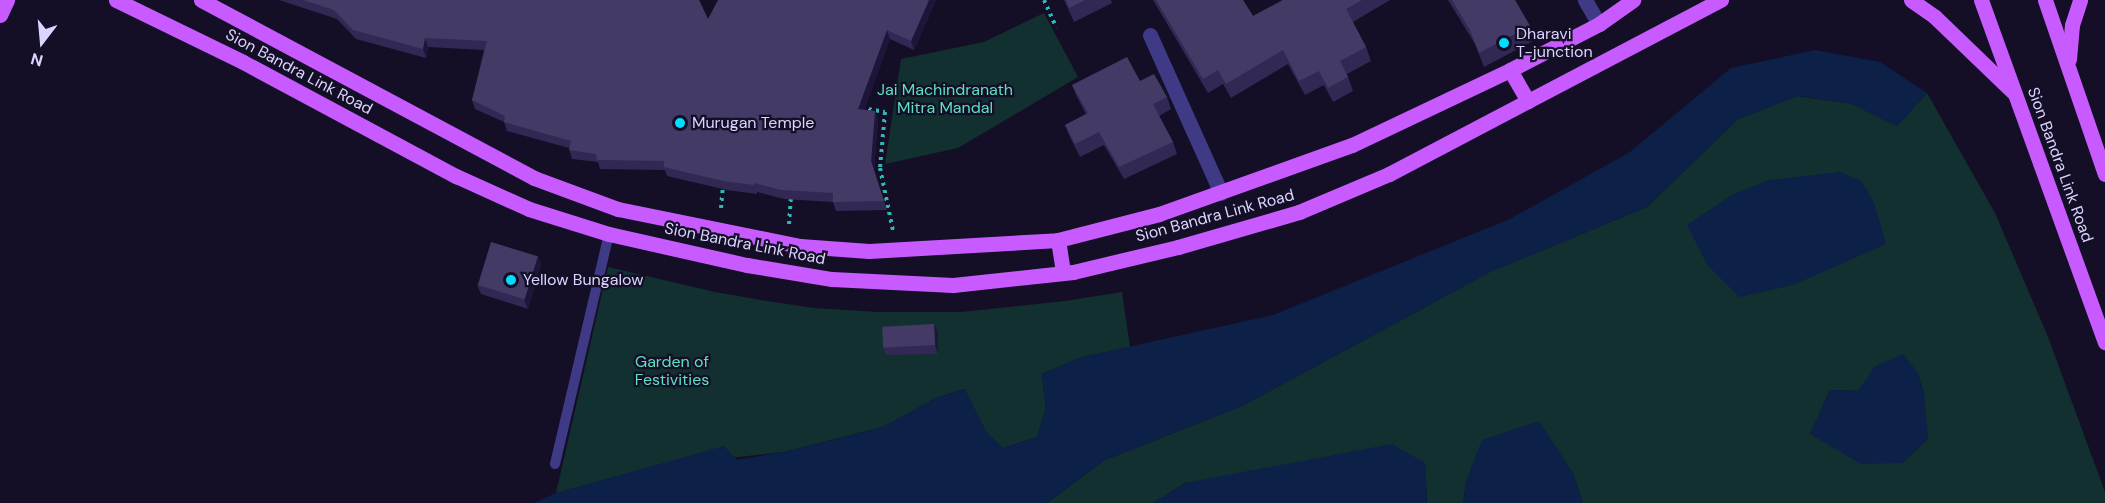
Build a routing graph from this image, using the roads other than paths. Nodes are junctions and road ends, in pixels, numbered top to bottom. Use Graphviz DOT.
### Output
graph roads {
  1 [pos="7,0"];
  2 [pos="116,0"];
  3 [pos="201,0"];
  4 [pos="1585,0"];
  5 [pos="1633,0"];
  6 [pos="1721,0"];
  7 [pos="1911,0"];
  8 [pos="1981,0"];
  9 [pos="2045,0"];
  10 [pos="2080,0"];
  11 [pos="0,15"];
  12 [pos="1599,24"];
  13 [pos="1150,35"];
  14 [pos="1510,70"];
  15 [pos="2068,72"];
  16 [pos="2015,94"];
  17 [pos="1528,101"];
  18 [pos="2105,174"];
  19 [pos="1221,194"];
  20 [pos="609,234"];
  21 [pos="1058,240"];
  22 [pos="1063,273"];
  23 [pos="2105,342"];
  24 [pos="555,464"];
  1 -- 11 [label="main road"];
  2 -- 20 [label="main road, Sion Bandra Link Road"];
  3 -- 21 [label="main road, Sion Bandra Link Road"];
  4 -- 12 [label="street"];
  5 -- 12 [label="main road, Sion Bandra Link Road"];
  6 -- 17 [label="main road, Sion Bandra Link Road"];
  7 -- 16 [label="main road"];
  8 -- 16 [label="main road, Sion Bandra Link Road"];
  9 -- 15 [label="main road"];
  10 -- 15 [label="main road"];
  12 -- 14 [label="main road, Sion Bandra Link Road"];
  13 -- 19 [label="street"];
  14 -- 17 [label="main road"];
  14 -- 19 [label="main road, Sion Bandra Link Road"];
  15 -- 18 [label="main road"];
  16 -- 23 [label="main road, Sion Bandra Link Road"];
  17 -- 22 [label="main road, Sion Bandra Link Road"];
  19 -- 21 [label="main road, Sion Bandra Link Road"];
  20 -- 22 [label="main road, Sion Bandra Link Road"];
  20 -- 24 [label="lane"];
  21 -- 22 [label="main road"];
}
